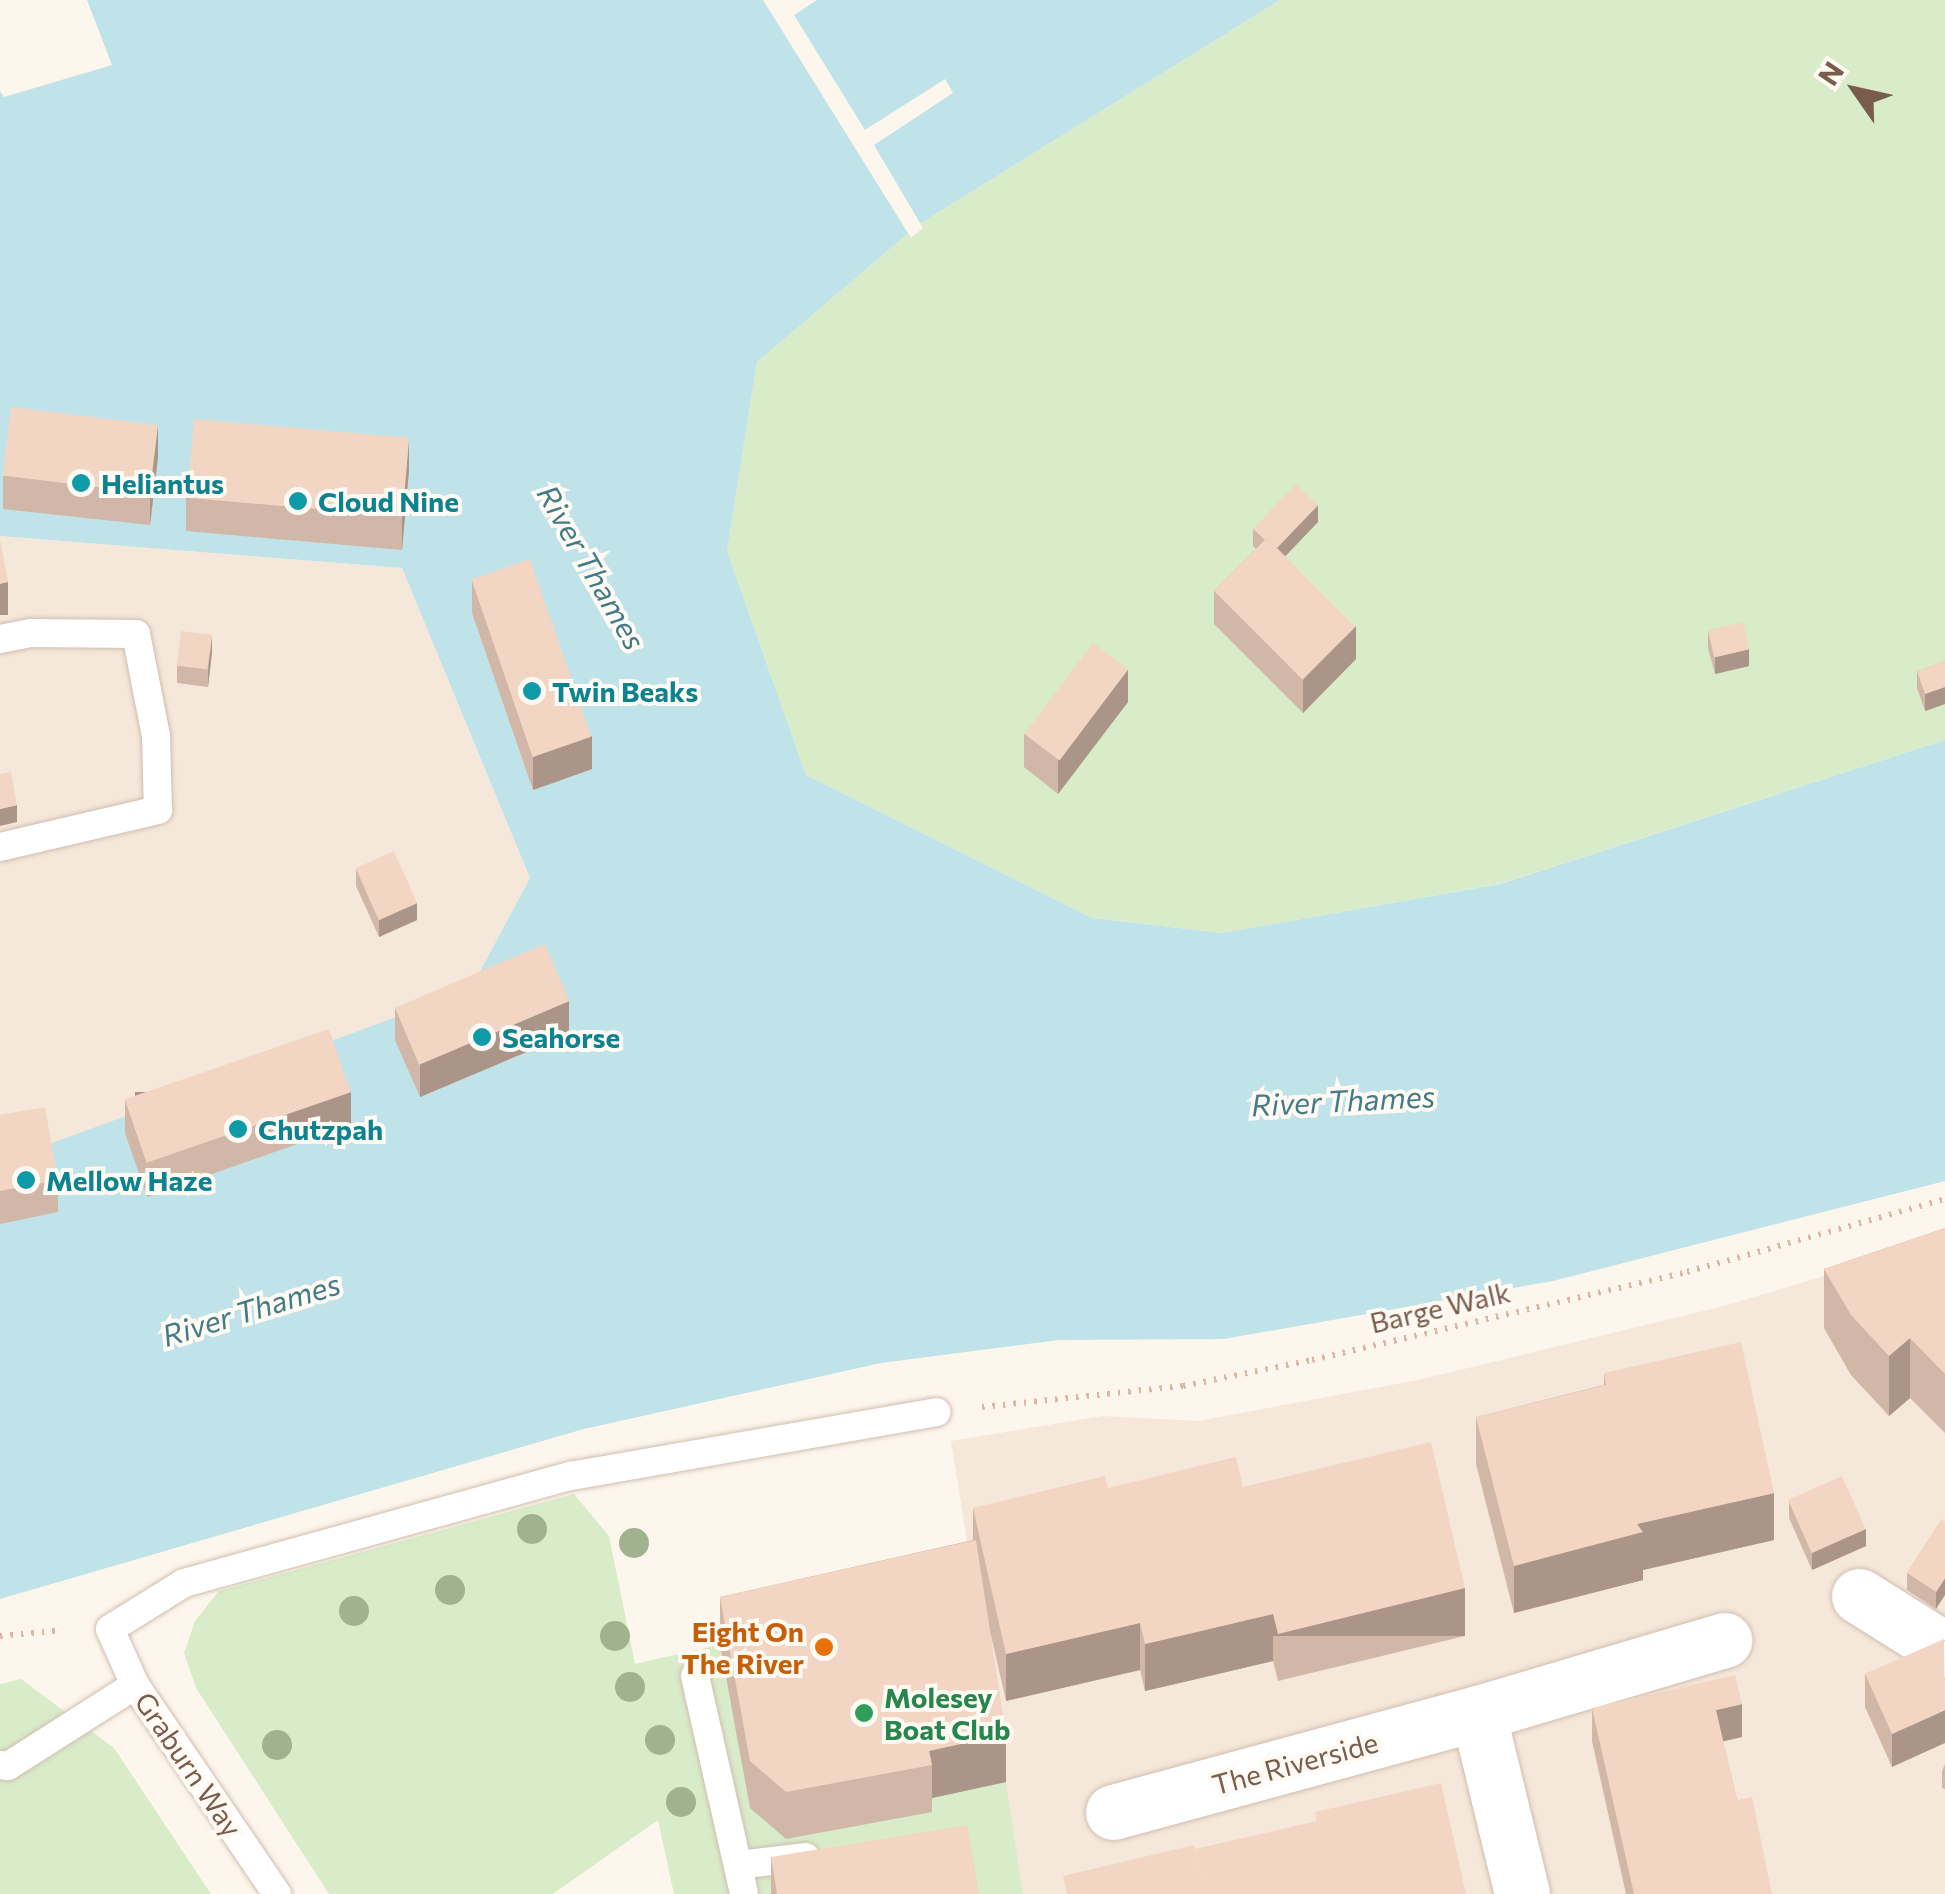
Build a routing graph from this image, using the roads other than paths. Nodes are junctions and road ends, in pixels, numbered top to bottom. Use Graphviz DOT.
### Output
graph roads {
  1 [pos="0,639"];
  2 [pos="0,847"];
  3 [pos="936,1412"];
  4 [pos="1859,1596"];
  5 [pos="1724,1640"];
  6 [pos="1945,1650"];
  7 [pos="696,1676"];
  8 [pos="135,1685"];
  9 [pos="1478,1713"];
  10 [pos="0,1764"];
  11 [pos="1113,1812"];
  12 [pos="826,1855"];
  13 [pos="738,1864"];
  14 [pos="277,1894"];
  15 [pos="744,1894"];
  16 [pos="1522,1894"];
  1 -- 2 [label="lane"];
  3 -- 8 [label="lane, Graburn Way"];
  4 -- 6 [label="street"];
  5 -- 9 [label="street, The Riverside"];
  7 -- 13 [label="lane"];
  8 -- 10 [label="lane"];
  8 -- 14 [label="lane, Graburn Way"];
  9 -- 11 [label="street, The Riverside"];
  9 -- 16 [label="street"];
  12 -- 13 [label="lane"];
  13 -- 15 [label="lane"];
}
